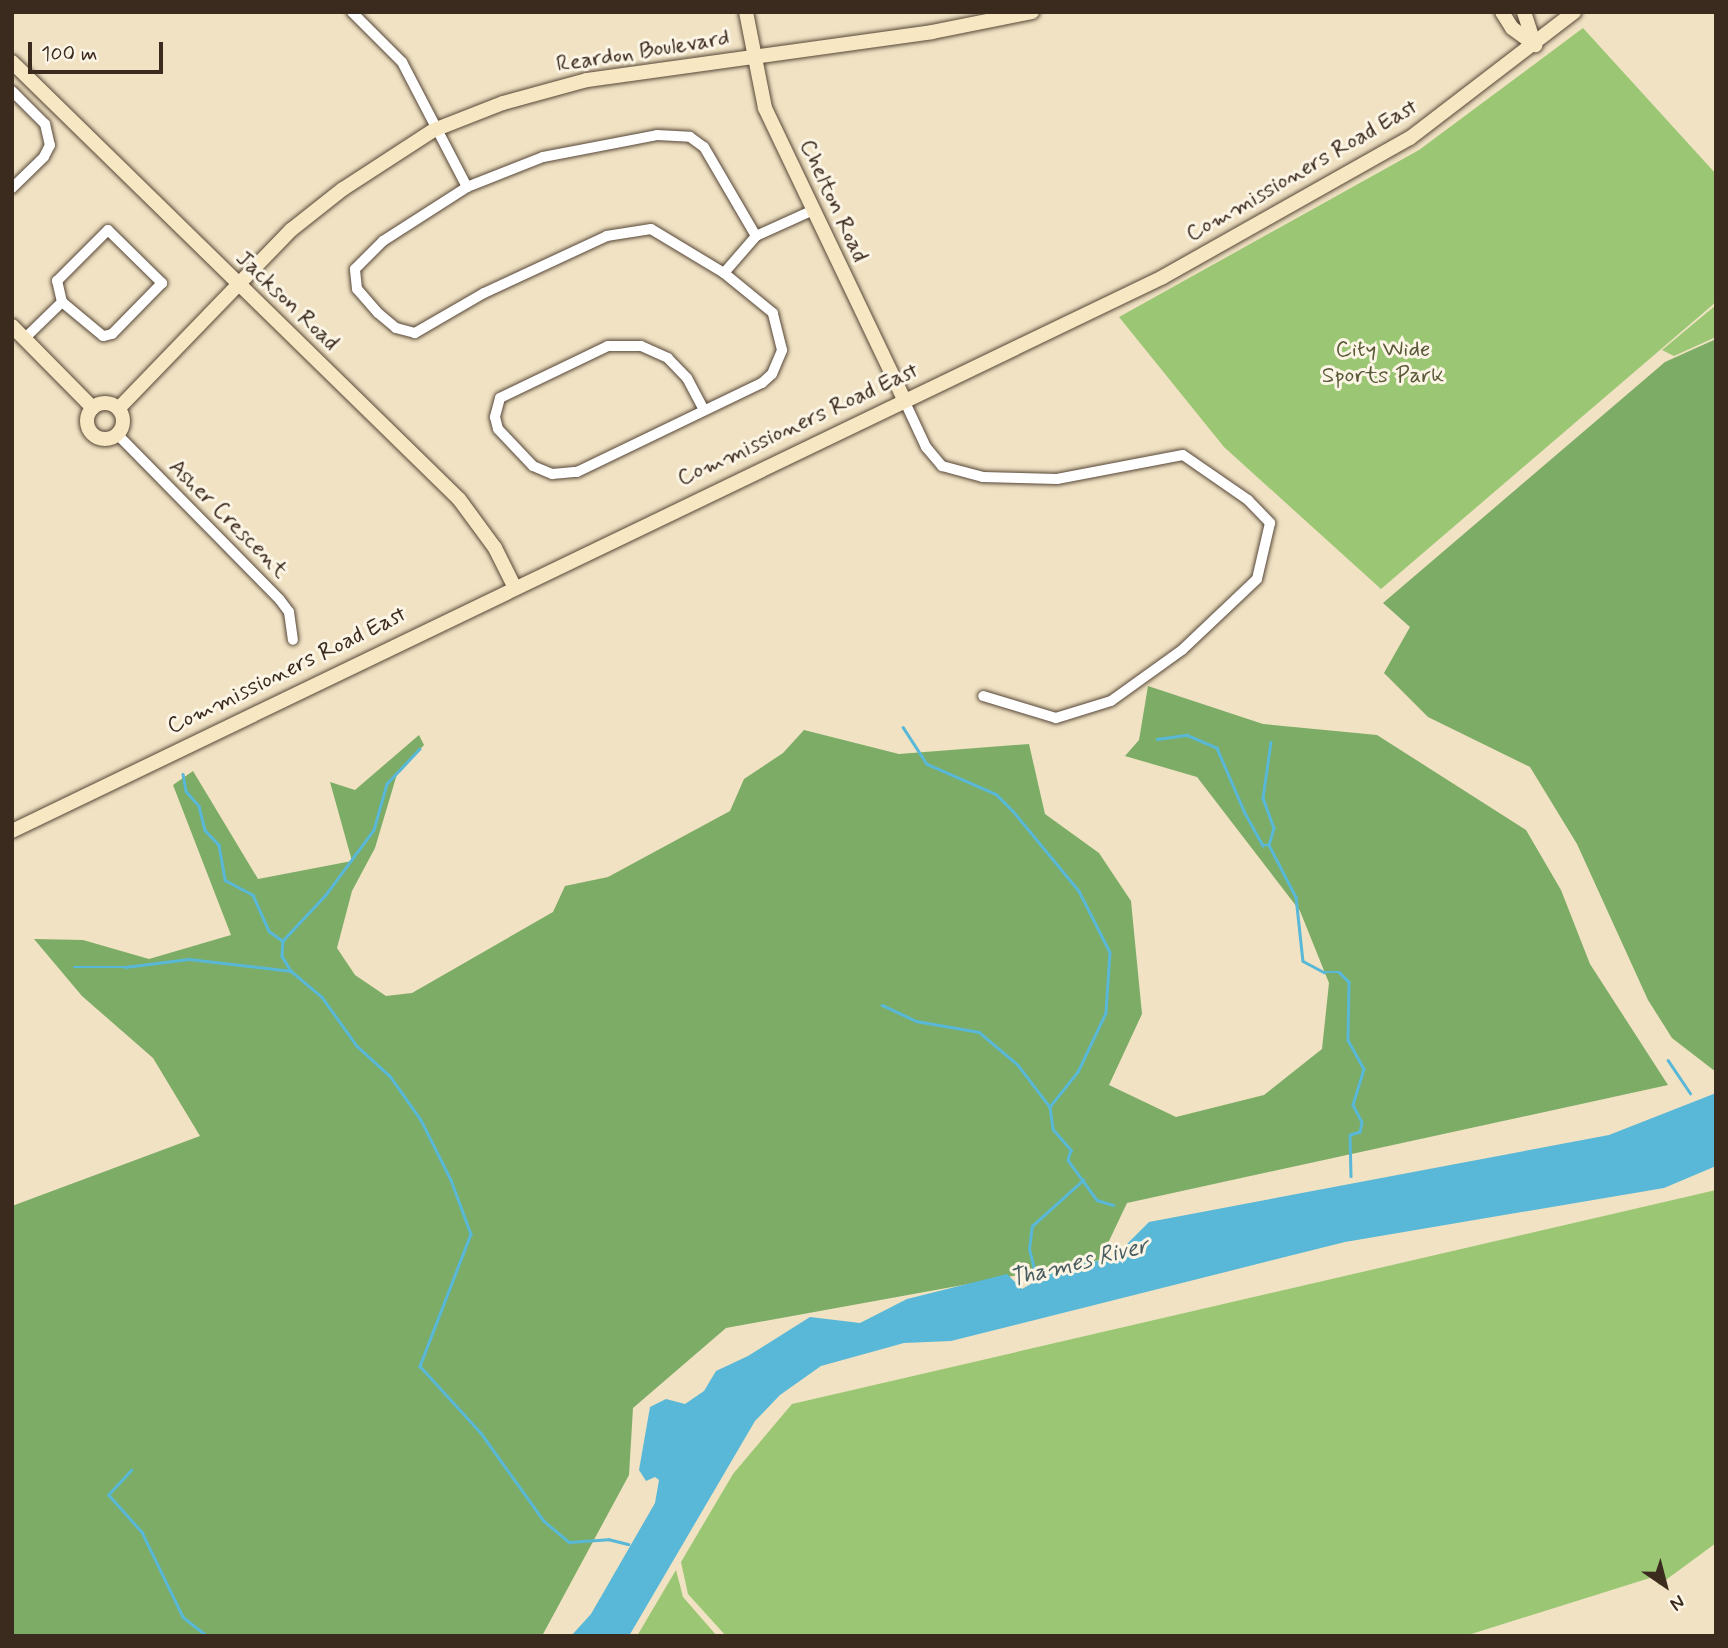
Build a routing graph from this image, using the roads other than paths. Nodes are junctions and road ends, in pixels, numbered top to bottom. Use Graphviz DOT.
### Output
graph roads {
  1 [pos="352,12"];
  2 [pos="746,12"];
  3 [pos="1032,12"];
  4 [pos="1502,12"];
  5 [pos="1524,12"];
  6 [pos="1574,12"];
  7 [pos="1535,45"];
  8 [pos="754,58"];
  9 [pos="12,62"];
  10 [pos="12,91"];
  11 [pos="435,130"];
  12 [pos="467,187"];
  13 [pos="12,188"];
  14 [pos="811,211"];
  15 [pos="756,236"];
  16 [pos="724,273"];
  17 [pos="237,285"];
  18 [pos="62,302"];
  19 [pos="12,326"];
  20 [pos="25,338"];
  21 [pos="904,400"];
  22 [pos="93,408"];
  23 [pos="118,408"];
  24 [pos="704,410"];
  25 [pos="118,435"];
  26 [pos="514,586"];
  27 [pos="293,640"];
  28 [pos="983,696"];
  29 [pos="12,831"];
  1 -- 11 [label="street"];
  2 -- 8 [label="main road, Chelton Road"];
  3 -- 8 [label="main road, Reardon Boulevard"];
  4 -- 7 [label="main road"];
  5 -- 7 [label="main road"];
  6 -- 7 [label="main road, Commissioners Road East"];
  7 -- 21 [label="main road, Commissioners Road East"];
  8 -- 11 [label="main road, Reardon Boulevard"];
  8 -- 14 [label="main road, Chelton Road"];
  9 -- 17 [label="main road, Jackson Road"];
  10 -- 13 [label="street"];
  11 -- 12 [label="street"];
  11 -- 17 [label="main road, Reardon Boulevard"];
  12 -- 15 [label="street"];
  12 -- 16 [label="street"];
  14 -- 15 [label="street"];
  14 -- 21 [label="main road, Chelton Road"];
  15 -- 16 [label="street"];
  16 -- 24 [label="street"];
  17 -- 23 [label="main road, Reardon Boulevard"];
  17 -- 26 [label="main road, Jackson Road"];
  18 -- 18 [label="street"];
  18 -- 20 [label="street"];
  19 -- 20 [label="main road"];
  20 -- 22 [label="main road"];
  21 -- 26 [label="main road, Commissioners Road East"];
  21 -- 28 [label="street"];
  22 -- 23 [label="main road"];
  22 -- 25 [label="main road"];
  23 -- 25 [label="main road"];
  24 -- 24 [label="street"];
  25 -- 27 [label="street, Asher Crescent"];
  26 -- 29 [label="main road, Commissioners Road East"];
}
